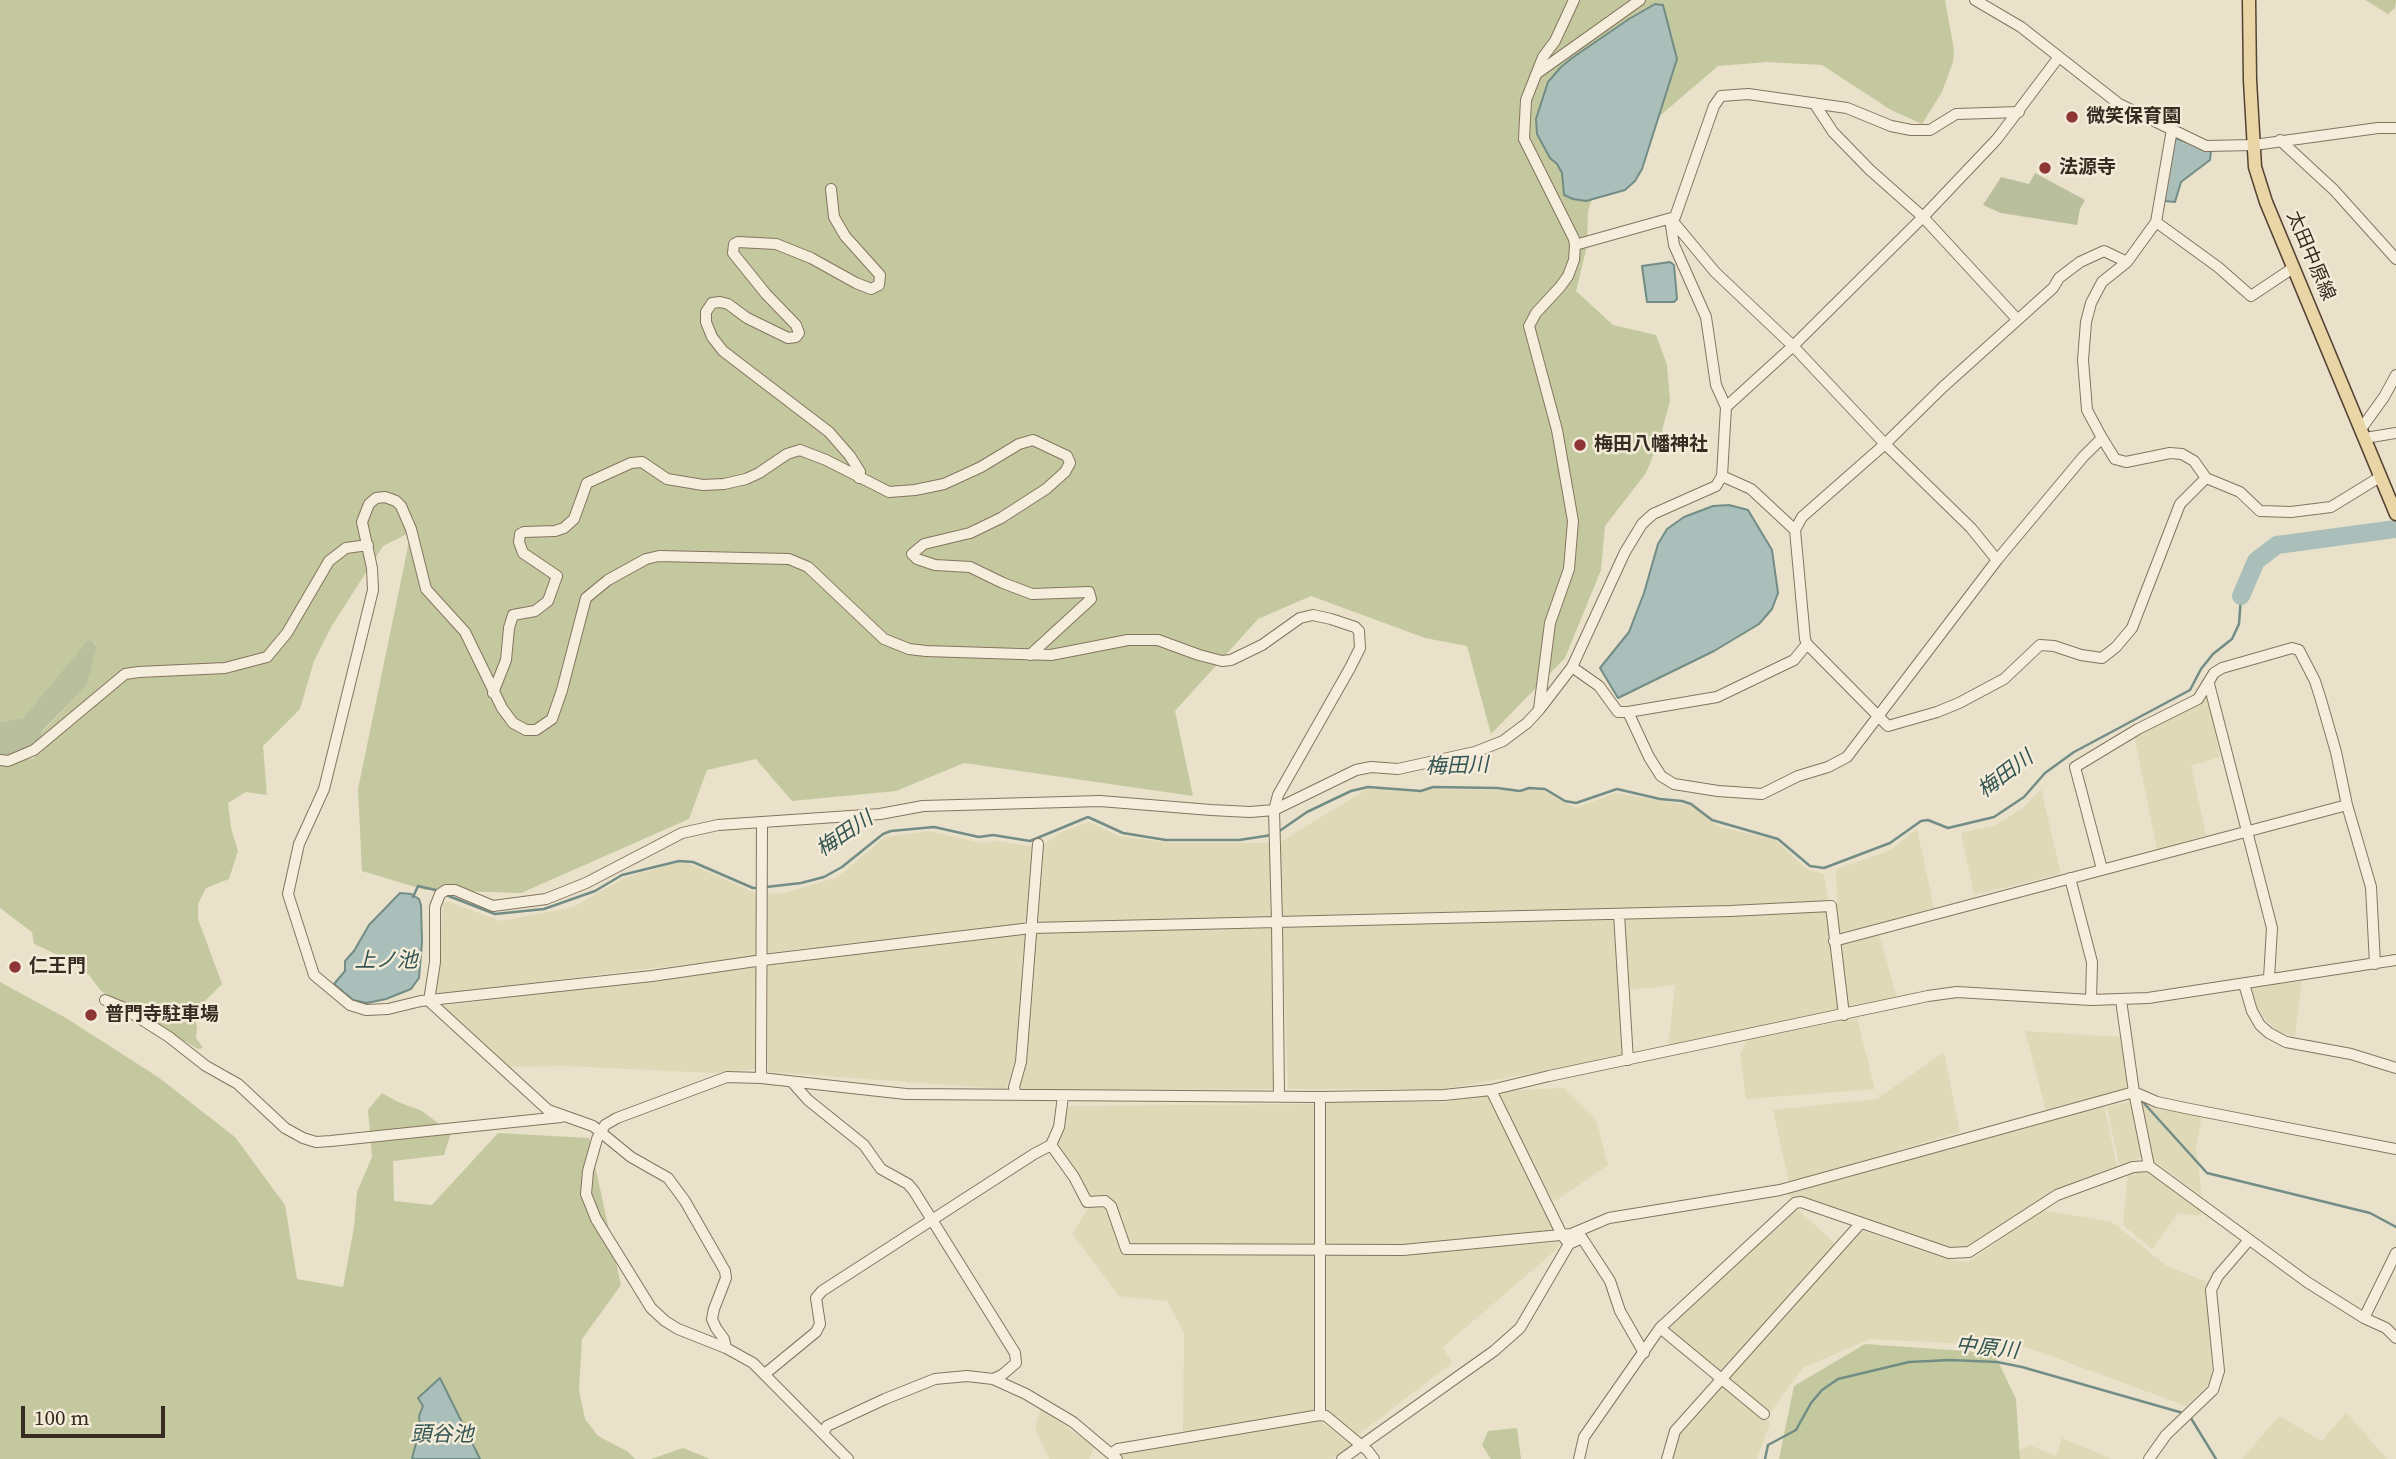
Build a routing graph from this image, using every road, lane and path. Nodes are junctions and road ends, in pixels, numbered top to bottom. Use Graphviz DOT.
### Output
graph roads {
  1 [pos="1574,0"];
  2 [pos="1640,0"];
  3 [pos="1975,0"];
  4 [pos="2249,0"];
  5 [pos="2058,58"];
  6 [pos="1536,75"];
  7 [pos="1814,103"];
  8 [pos="2019,112"];
  9 [pos="2396,128"];
  10 [pos="2172,129"];
  11 [pos="2280,140"];
  12 [pos="2254,145"];
  13 [pos="831,189"];
  14 [pos="1923,217"];
  15 [pos="1670,219"];
  16 [pos="2156,222"];
  17 [pos="1575,245"];
  18 [pos="2396,259"];
  19 [pos="2127,261"];
  20 [pos="2293,268"];
  21 [pos="2017,319"];
  22 [pos="1793,346"];
  23 [pos="2396,375"];
  24 [pos="1726,407"];
  25 [pos="2363,433"];
  26 [pos="2396,433"];
  27 [pos="2102,438"];
  28 [pos="1885,444"];
  29 [pos="1722,476"];
  30 [pos="2380,477"];
  31 [pos="859,478"];
  32 [pos="2206,478"];
  33 [pos="2396,514"];
  34 [pos="1794,530"];
  35 [pos="368,545"];
  36 [pos="1997,560"];
  37 [pos="1807,644"];
  38 [pos="1030,655"];
  39 [pos="1572,667"];
  40 [pos="2209,684"];
  41 [pos="493,693"];
  42 [pos="1539,709"];
  43 [pos="1628,712"];
  44 [pos="1876,716"];
  45 [pos="0,760"];
  46 [pos="2347,805"];
  47 [pos="1274,810"];
  48 [pos="762,822"];
  49 [pos="2247,832"];
  50 [pos="1038,844"];
  51 [pos="2102,869"];
  52 [pos="2070,878"];
  53 [pos="1619,914"];
  54 [pos="1277,922"];
  55 [pos="1031,928"];
  56 [pos="1834,941"];
  57 [pos="762,960"];
  58 [pos="2396,960"];
  59 [pos="2375,964"];
  60 [pos="2269,978"];
  61 [pos="2244,984"];
  62 [pos="105,1000"];
  63 [pos="2091,1000"];
  64 [pos="2121,1000"];
  65 [pos="429,1001"];
  66 [pos="1844,1015"];
  67 [pos="1628,1060"];
  68 [pos="2396,1068"];
  69 [pos="761,1078"];
  70 [pos="792,1083"];
  71 [pos="1491,1090"];
  72 [pos="2134,1092"];
  73 [pos="1016,1095"];
  74 [pos="1063,1096"];
  75 [pos="1279,1096"];
  76 [pos="1320,1097"];
  77 [pos="561,1116"];
  78 [pos="600,1133"];
  79 [pos="1051,1145"];
  80 [pos="2396,1149"];
  81 [pos="2149,1166"];
  82 [pos="1780,1190"];
  83 [pos="1789,1207"];
  84 [pos="931,1220"];
  85 [pos="1860,1224"];
  86 [pos="1566,1240"];
  87 [pos="2249,1240"];
  88 [pos="1321,1250"];
  89 [pos="2396,1254"];
  90 [pos="2364,1318"];
  91 [pos="1660,1328"];
  92 [pos="2396,1338"];
  93 [pos="726,1348"];
  94 [pos="1644,1353"];
  95 [pos="766,1373"];
  96 [pos="1721,1378"];
  97 [pos="993,1379"];
  98 [pos="1764,1414"];
  99 [pos="1320,1415"];
  100 [pos="824,1432"];
  101 [pos="1360,1446"];
  102 [pos="1115,1456"];
  103 [pos="848,1459"];
  104 [pos="1342,1459"];
  105 [pos="1374,1459"];
  106 [pos="1579,1459"];
  107 [pos="1667,1459"];
  108 [pos="2149,1459"];
  1 -- 6 [label="street"];
  2 -- 6 [label="street"];
  3 -- 5 [label="street"];
  4 -- 12 [label="main road, 太田中原線"];
  5 -- 8 [label="street"];
  5 -- 10 [label="street"];
  6 -- 17 [label="street"];
  7 -- 8 [label="street"];
  7 -- 14 [label="street"];
  7 -- 15 [label="street"];
  8 -- 14 [label="street"];
  9 -- 11 [label="street"];
  10 -- 12 [label="street"];
  10 -- 16 [label="street"];
  11 -- 12 [label="street"];
  11 -- 18 [label="street"];
  12 -- 20 [label="main road, 太田中原線"];
  13 -- 31 [label="street"];
  14 -- 21 [label="street"];
  14 -- 22 [label="street"];
  15 -- 17 [label="street"];
  15 -- 22 [label="street"];
  15 -- 24 [label="street"];
  16 -- 19 [label="street"];
  16 -- 20 [label="street"];
  17 -- 42 [label="street"];
  19 -- 21 [label="street"];
  19 -- 27 [label="street"];
  20 -- 25 [label="main road, 太田中原線"];
  21 -- 28 [label="street"];
  22 -- 24 [label="street"];
  22 -- 28 [label="street"];
  23 -- 25 [label="street"];
  24 -- 29 [label="street"];
  25 -- 26 [label="street"];
  25 -- 30 [label="main road, 太田中原線"];
  27 -- 32 [label="street"];
  27 -- 36 [label="street"];
  28 -- 34 [label="street"];
  28 -- 36 [label="street"];
  29 -- 34 [label="street"];
  29 -- 39 [label="street"];
  30 -- 32 [label="street"];
  30 -- 33 [label="main road, 太田中原線"];
  31 -- 38 [label="street"];
  31 -- 41 [label="street"];
  32 -- 44 [label="street"];
  34 -- 37 [label="street"];
  35 -- 41 [label="street"];
  35 -- 45 [label="street"];
  35 -- 65 [label="street"];
  36 -- 44 [label="street"];
  37 -- 43 [label="street"];
  37 -- 44 [label="street"];
  38 -- 41 [label="street"];
  38 -- 47 [label="street"];
  39 -- 42 [label="street"];
  39 -- 43 [label="street"];
  40 -- 46 [label="street"];
  40 -- 49 [label="street"];
  40 -- 51 [label="street"];
  42 -- 47 [label="street"];
  43 -- 44 [label="street"];
  46 -- 49 [label="street"];
  46 -- 59 [label="street"];
  47 -- 48 [label="street"];
  47 -- 54 [label="street"];
  48 -- 57 [label="street"];
  48 -- 65 [label="street"];
  49 -- 51 [label="street"];
  49 -- 60 [label="street"];
  50 -- 55 [label="street"];
  51 -- 52 [label="street"];
  52 -- 56 [label="street"];
  52 -- 63 [label="street"];
  53 -- 54 [label="street"];
  53 -- 56 [label="street"];
  53 -- 67 [label="street"];
  54 -- 55 [label="street"];
  54 -- 75 [label="street"];
  55 -- 57 [label="street"];
  55 -- 73 [label="street"];
  56 -- 66 [label="street"];
  57 -- 65 [label="street"];
  57 -- 69 [label="street"];
  58 -- 59 [label="street"];
  59 -- 60 [label="street"];
  60 -- 61 [label="street"];
  61 -- 64 [label="street"];
  61 -- 68 [label="street"];
  62 -- 77 [label="street"];
  63 -- 64 [label="street"];
  63 -- 66 [label="street"];
  64 -- 72 [label="street"];
  65 -- 77 [label="street"];
  66 -- 67 [label="street"];
  67 -- 71 [label="street"];
  69 -- 70 [label="street"];
  69 -- 78 [label="street"];
  70 -- 73 [label="street"];
  70 -- 84 [label="street"];
  71 -- 76 [label="street"];
  71 -- 86 [label="street"];
  72 -- 80 [label="street"];
  72 -- 81 [label="street"];
  72 -- 82 [label="street"];
  73 -- 74 [label="street"];
  74 -- 75 [label="street"];
  74 -- 79 [label="street"];
  75 -- 76 [label="street"];
  76 -- 88 [label="street"];
  77 -- 78 [label="street"];
  78 -- 93 [label="street"];
  78 -- 93 [label="street"];
  79 -- 84 [label="street"];
  79 -- 88 [label="street"];
  81 -- 85 [label="street"];
  81 -- 87 [label="street"];
  82 -- 83 [label="street"];
  82 -- 86 [label="street"];
  83 -- 85 [label="street"];
  83 -- 91 [label="street"];
  84 -- 95 [label="street"];
  84 -- 97 [label="street"];
  85 -- 96 [label="street"];
  86 -- 88 [label="street"];
  86 -- 94 [label="street"];
  86 -- 101 [label="street"];
  87 -- 90 [label="street"];
  87 -- 108 [label="street"];
  88 -- 99 [label="street"];
  89 -- 90 [label="street"];
  90 -- 92 [label="street"];
  91 -- 94 [label="street"];
  91 -- 96 [label="street"];
  93 -- 95 [label="street"];
  94 -- 106 [label="street"];
  95 -- 100 [label="street"];
  96 -- 98 [label="street"];
  96 -- 107 [label="street"];
  97 -- 100 [label="street"];
  97 -- 102 [label="street"];
  99 -- 101 [label="street"];
  99 -- 102 [label="street"];
  100 -- 103 [label="street"];
  101 -- 104 [label="street"];
  101 -- 105 [label="street"];
}
